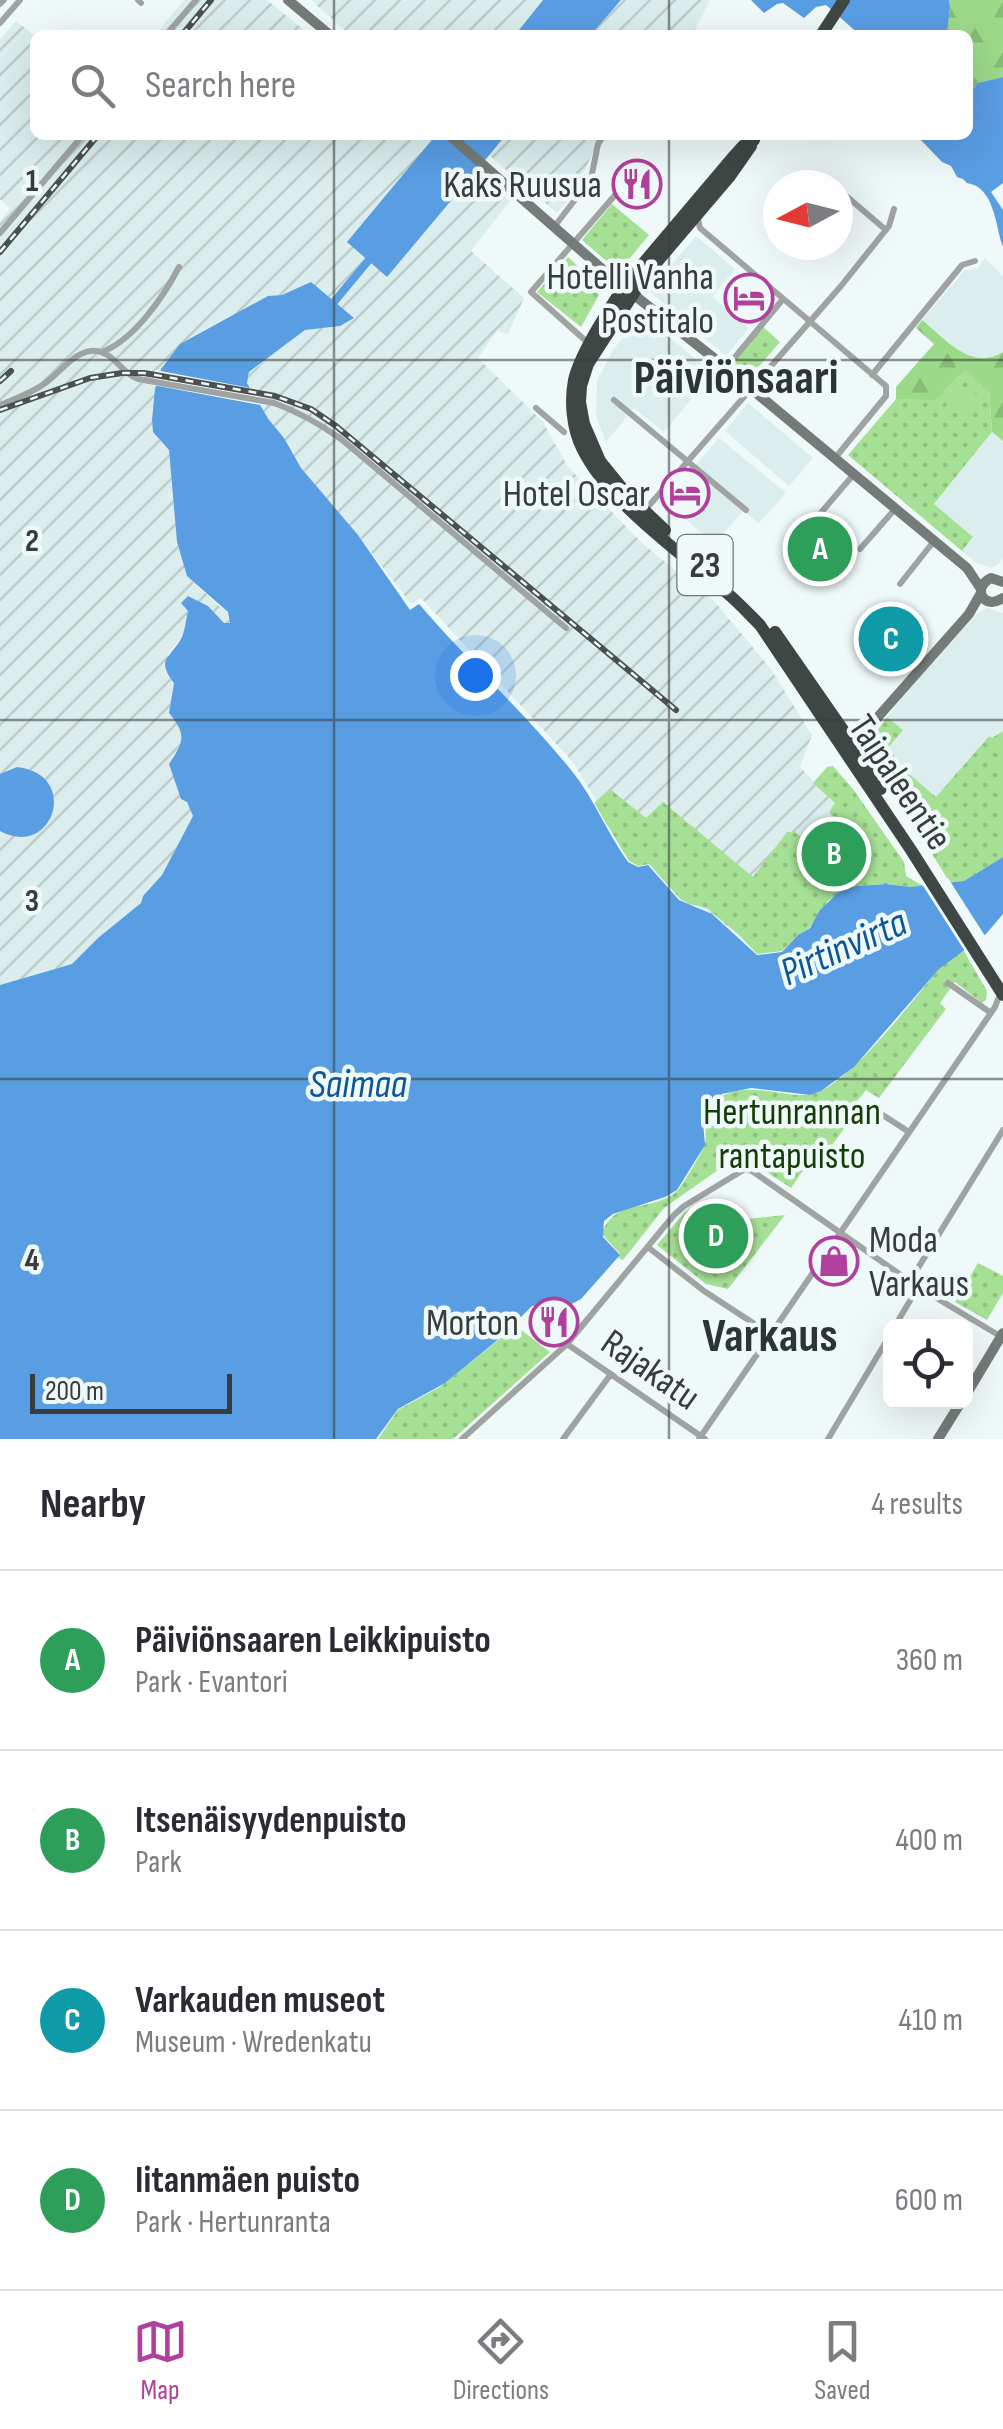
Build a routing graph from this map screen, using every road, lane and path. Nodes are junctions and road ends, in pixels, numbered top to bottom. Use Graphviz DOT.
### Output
graph roads {
  1 [pos="20,0"];
  2 [pos="196,0"];
  3 [pos="288,0"];
  4 [pos="844,0"];
  5 [pos="0,23"];
  6 [pos="170,30"];
  7 [pos="324,30"];
  8 [pos="824,30"];
  9 [pos="79,140"];
  10 [pos="455,140"];
  11 [pos="601,140"];
  12 [pos="751,140"];
  13 [pos="754,140"];
  14 [pos="616,194"];
  15 [pos="853,202"];
  16 [pos="894,209"];
  17 [pos="699,222"];
  18 [pos="554,227"];
  19 [pos="886,230"];
  20 [pos="0,233"];
  21 [pos="574,243"];
  22 [pos="976,262"];
  23 [pos="179,267"];
  24 [pos="630,290"];
  25 [pos="783,299"];
  26 [pos="810,322"];
  27 [pos="587,342"];
  28 [pos="102,352"];
  29 [pos="726,368"];
  30 [pos="872,374"];
  31 [pos="750,388"];
  32 [pos="614,400"];
  33 [pos="0,405"];
  34 [pos="536,408"];
  35 [pos="564,432"];
  36 [pos="834,458"];
  37 [pos="688,461"];
  38 [pos="854,474"];
  39 [pos="895,509"];
  40 [pos="746,510"];
  41 [pos="641,514"];
  42 [pos="819,515"];
  43 [pos="934,541"];
  44 [pos="860,549"];
  45 [pos="968,568"];
  46 [pos="1000,579"];
  47 [pos="900,584"];
  48 [pos="981,591"];
  49 [pos="999,602"];
  50 [pos="970,614"];
  51 [pos="566,628"];
  52 [pos="846,742"];
  53 [pos="948,983"];
  54 [pos="1002,988"];
  55 [pos="991,1013"];
  56 [pos="870,1106"];
  57 [pos="1003,1130"];
  58 [pos="910,1132"];
  59 [pos="842,1234"];
  60 [pos="648,1248"];
  61 [pos="910,1281"];
  62 [pos="918,1287"];
  63 [pos="899,1319"];
  64 [pos="770,1334"];
  65 [pos="1002,1335"];
  66 [pos="567,1344"];
  67 [pos="883,1346"];
  68 [pos="611,1374"];
  69 [pos="973,1383"];
  70 [pos="957,1409"];
  71 [pos="702,1438"];
  72 [pos="462,1439"];
  73 [pos="563,1439"];
  74 [pos="828,1439"];
  75 [pos="938,1439"];
  1 -- 5 [label="street"];
  2 -- 6 [label="street"];
  3 -- 7 [label="street"];
  4 -- 8 [label="highway"];
  9 -- 20 [label="street"];
  10 -- 18 [label="street"];
  11 -- 18 [label="street"];
  12 -- 24 [label="highway, Taipaleentie / 23"];
  13 -- 17 [label="highway, Taipaleentie / 23"];
  14 -- 21 [label="street"];
  15 -- 19 [label="street"];
  16 -- 19 [label="street"];
  17 -- 24 [label="highway, Taipaleentie / 23"];
  17 -- 25 [label="street"];
  18 -- 21 [label="street"];
  19 -- 26 [label="street"];
  21 -- 24 [label="street"];
  21 -- 27 [label="street"];
  22 -- 30 [label="street"];
  23 -- 28 [label="street"];
  24 -- 29 [label="street"];
  24 -- 41 [label="highway, Taipaleentie / 23"];
  25 -- 26 [label="street"];
  25 -- 29 [label="street"];
  26 -- 30 [label="street"];
  26 -- 31 [label="street"];
  28 -- 33 [label="street"];
  28 -- 51 [label="street"];
  29 -- 31 [label="street"];
  30 -- 36 [label="street"];
  31 -- 36 [label="street"];
  31 -- 37 [label="street"];
  32 -- 37 [label="street"];
  34 -- 35 [label="street"];
  36 -- 38 [label="street"];
  37 -- 40 [label="street"];
  37 -- 41 [label="street"];
  38 -- 39 [label="street"];
  38 -- 42 [label="street"];
  39 -- 43 [label="street"];
  39 -- 44 [label="street"];
  41 -- 52 [label="highway, Taipaleentie / 23"];
  43 -- 45 [label="street"];
  43 -- 47 [label="street"];
  45 -- 46 [label="street"];
  45 -- 48 [label="street"];
  46 -- 48 [label="street"];
  48 -- 49 [label="street"];
  48 -- 50 [label="street"];
  49 -- 50 [label="street"];
  50 -- 52 [label="street"];
  52 -- 54 [label="highway, Taipaleentie / 23"];
  53 -- 55 [label="street"];
  54 -- 55 [label="street"];
  55 -- 58 [label="street"];
  56 -- 58 [label="street"];
  57 -- 61 [label="street"];
  58 -- 59 [label="street"];
  59 -- 60 [label="street"];
  59 -- 61 [label="street"];
  59 -- 64 [label="street"];
  60 -- 64 [label="street"];
  60 -- 66 [label="street"];
  61 -- 62 [label="street"];
  62 -- 63 [label="street"];
  62 -- 65 [label="street"];
  64 -- 71 [label="street"];
  65 -- 69 [label="street"];
  66 -- 68 [label="street, Rajakatu"];
  66 -- 72 [label="street"];
  67 -- 74 [label="street"];
  68 -- 71 [label="street, Rajakatu"];
  68 -- 73 [label="street"];
  70 -- 75 [label="street"];
}
